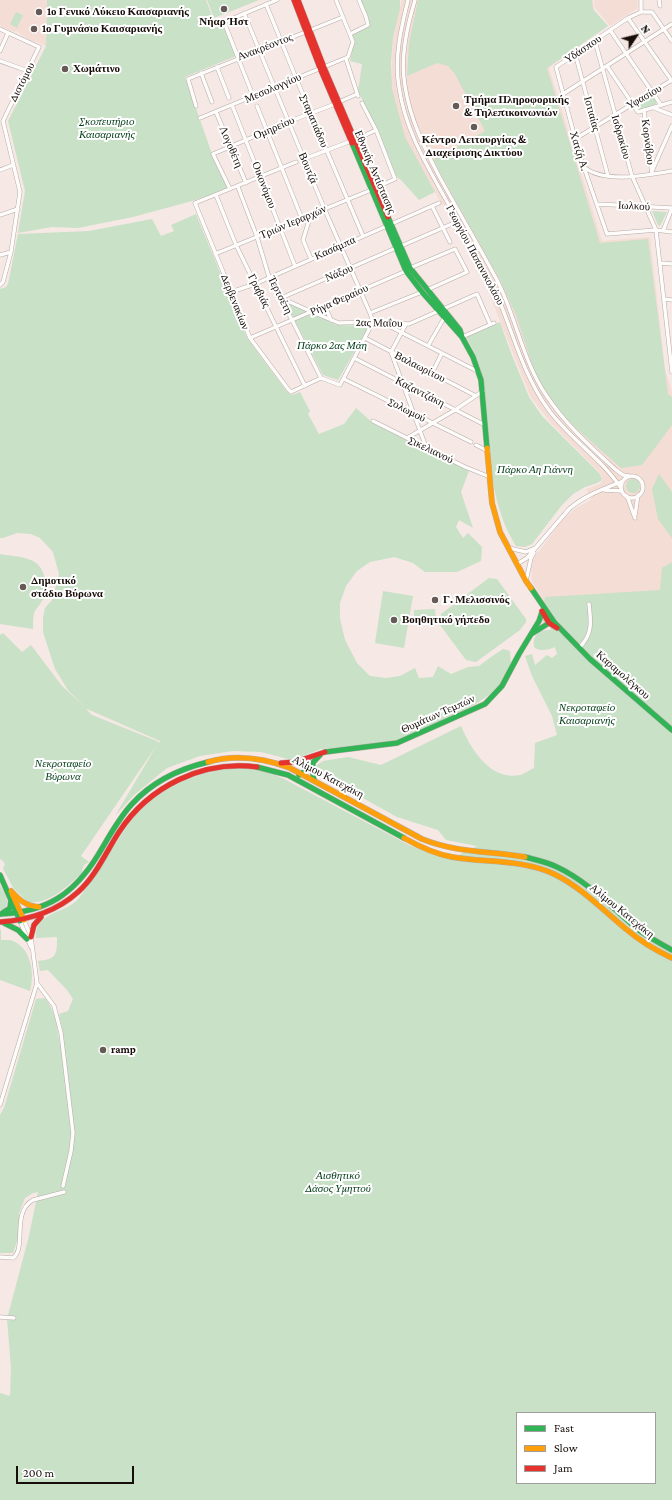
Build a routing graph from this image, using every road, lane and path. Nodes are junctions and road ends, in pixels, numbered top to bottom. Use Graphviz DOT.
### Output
graph roads {
  1 [pos="278,0"];
  2 [pos="294,0"];
  3 [pos="298,0"];
  4 [pos="336,0"];
  5 [pos="359,0"];
  6 [pos="408,0"];
  7 [pos="415,0"];
  8 [pos="641,0"];
  9 [pos="659,0"];
  10 [pos="266,4"];
  11 [pos="660,6"];
  12 [pos="641,12"];
  13 [pos="244,13"];
  14 [pos="343,17"];
  15 [pos="628,18"];
  16 [pos="672,24"];
  17 [pos="0,29"];
  18 [pos="664,29"];
  19 [pos="610,30"];
  20 [pos="308,31"];
  21 [pos="8,33"];
  22 [pos="350,34"];
  23 [pos="281,41"];
  24 [pos="595,41"];
  25 [pos="672,41"];
  26 [pos="645,42"];
  27 [pos="259,50"];
  28 [pos="0,51"];
  29 [pos="575,53"];
  30 [pos="626,54"];
  31 [pos="238,58"];
  32 [pos="346,59"];
  33 [pos="0,61"];
  34 [pos="217,67"];
  35 [pos="322,67"];
  36 [pos="556,67"];
  37 [pos="605,67"];
  38 [pos="28,71"];
  39 [pos="201,73"];
  40 [pos="296,78"];
  41 [pos="583,81"];
  42 [pos="672,81"];
  43 [pos="274,87"];
  44 [pos="652,93"];
  45 [pos="563,94"];
  46 [pos="253,96"];
  47 [pos="229,98"];
  48 [pos="212,102"];
  49 [pos="672,102"];
  50 [pos="337,103"];
  51 [pos="362,103"];
  52 [pos="633,104"];
  53 [pos="232,105"];
  54 [pos="661,105"];
  55 [pos="196,106"];
  56 [pos="257,106"];
  57 [pos="654,108"];
  58 [pos="644,110"];
  59 [pos="216,112"];
  60 [pos="310,113"];
  61 [pos="614,114"];
  62 [pos="672,115"];
  63 [pos="2,117"];
  64 [pos="200,118"];
  65 [pos="288,122"];
  66 [pos="595,126"];
  67 [pos="672,126"];
  68 [pos="376,130"];
  69 [pos="267,131"];
  70 [pos="5,134"];
  71 [pos="0,136"];
  72 [pos="575,139"];
  73 [pos="246,140"];
  74 [pos="353,141"];
  75 [pos="231,146"];
  76 [pos="326,151"];
  77 [pos="304,160"];
  78 [pos="296,162"];
  79 [pos="13,164"];
  80 [pos="583,167"];
  81 [pos="282,168"];
  82 [pos="0,170"];
  83 [pos="672,171"];
  84 [pos="651,173"];
  85 [pos="608,176"];
  86 [pos="632,176"];
  87 [pos="261,177"];
  88 [pos="246,183"];
  89 [pos="238,187"];
  90 [pos="230,189"];
  91 [pos="373,189"];
  92 [pos="216,195"];
  93 [pos="347,200"];
  94 [pos="439,203"];
  95 [pos="597,204"];
  96 [pos="432,206"];
  97 [pos="645,207"];
  98 [pos="324,208"];
  99 [pos="672,208"];
  100 [pos="18,209"];
  101 [pos="311,214"];
  102 [pos="0,215"];
  103 [pos="302,219"];
  104 [pos="454,223"];
  105 [pos="389,225"];
  106 [pos="280,228"];
  107 [pos="443,228"];
  108 [pos="656,230"];
  109 [pos="663,231"];
  110 [pos="672,232"];
  111 [pos="363,236"];
  112 [pos="257,237"];
  113 [pos="450,242"];
  114 [pos="236,245"];
  115 [pos="341,246"];
  116 [pos="398,247"];
  117 [pos="11,252"];
  118 [pos="215,254"];
  119 [pos="0,255"];
  120 [pos="311,259"];
  121 [pos="661,263"];
  122 [pos="672,264"];
  123 [pos="295,266"];
  124 [pos="350,268"];
  125 [pos="408,269"];
  126 [pos="269,277"];
  127 [pos="255,284"];
  128 [pos="0,286"];
  129 [pos="360,291"];
  130 [pos="424,291"];
  131 [pos="231,292"];
  132 [pos="281,298"];
  133 [pos="664,299"];
  134 [pos="672,300"];
  135 [pos="325,306"];
  136 [pos="440,310"];
  137 [pos="312,312"];
  138 [pos="370,313"];
  139 [pos="444,318"];
  140 [pos="292,320"];
  141 [pos="331,320"];
  142 [pos="373,322"];
  143 [pos="382,323"];
  144 [pos="406,324"];
  145 [pos="277,327"];
  146 [pos="401,332"];
  147 [pos="670,334"];
  148 [pos="462,337"];
  149 [pos="250,338"];
  150 [pos="364,338"];
  151 [pos="428,346"];
  152 [pos="391,352"];
  153 [pos="442,353"];
  154 [pos="354,358"];
  155 [pos="672,370"];
  156 [pos="479,372"];
  157 [pos="432,373"];
  158 [pos="321,378"];
  159 [pos="344,379"];
  160 [pos="403,384"];
  161 [pos="305,386"];
  162 [pos="483,392"];
  163 [pos="476,396"];
  164 [pos="455,410"];
  165 [pos="414,414"];
  166 [pos="373,421"];
  167 [pos="433,423"];
  168 [pos="485,425"];
  169 [pos="420,431"];
  170 [pos="407,438"];
  171 [pos="471,442"];
  172 [pos="476,445"];
  173 [pos="426,447"];
  174 [pos="488,451"];
  175 [pos="629,476"];
  176 [pos="490,477"];
  177 [pos="614,478"];
  178 [pos="623,481"];
  179 [pos="618,483"];
  180 [pos="610,486"];
  181 [pos="603,490"];
  182 [pos="622,490"];
  183 [pos="638,495"];
  184 [pos="627,496"];
  185 [pos="539,545"];
  186 [pos="509,548"];
  187 [pos="517,564"];
  188 [pos="526,581"];
  189 [pos="540,600"];
  190 [pos="589,604"];
  191 [pos="542,612"];
  192 [pos="549,620"];
  193 [pos="539,622"];
  194 [pos="563,632"];
  195 [pos="532,634"];
  196 [pos="579,648"];
  197 [pos="672,730"];
  198 [pos="325,752"];
  199 [pos="313,762"];
  200 [pos="278,763"];
  201 [pos="302,774"];
  202 [pos="288,775"];
  203 [pos="314,780"];
  204 [pos="1,877"];
  205 [pos="11,891"];
  206 [pos="11,899"];
  207 [pos="45,906"];
  208 [pos="48,912"];
  209 [pos="19,913"];
  210 [pos="0,914"];
  211 [pos="22,921"];
  212 [pos="0,922"];
  213 [pos="29,938"];
  214 [pos="672,950"];
  215 [pos="672,958"];
  216 [pos="37,984"];
  217 [pos="0,1105"];
  218 [pos="63,1186"];
  219 [pos="64,1192"];
  220 [pos="0,1257"];
  221 [pos="0,1317"];
  222 [pos="14,1318"];
  1 -- 10 [label="street"];
  2 -- 20 [label="main road, Εθνικής Αντίστασης"];
  3 -- 20 [label="main road, Εθνικής Αντίστασης"];
  4 -- 14 [label="street"];
  5 -- 22 [label="street"];
  6 -- 177 [label="street, Γεωργίου Παπανικολάου"];
  7 -- 175 [label="street, Γεωργίου Παπανικολάου"];
  8 -- 12 [label="street"];
  9 -- 11 [label="street"];
  10 -- 13 [label="street"];
  10 -- 23 [label="street, Σταματιάδου"];
  12 -- 15 [label="street, Υδάσπου"];
  12 -- 18 [label="street, Υδάσπου"];
  13 -- 27 [label="street, Βουτζά"];
  13 -- 31 [label="street"];
  14 -- 20 [label="street, Ανακρέοντος"];
  14 -- 22 [label="street"];
  15 -- 19 [label="street, Υδάσπου"];
  15 -- 26 [label="street"];
  16 -- 18 [label="street"];
  17 -- 21 [label="street"];
  18 -- 25 [label="street"];
  18 -- 26 [label="street"];
  19 -- 24 [label="street, Υδάσπου"];
  19 -- 30 [label="street"];
  20 -- 23 [label="street, Ανακρέοντος"];
  20 -- 35 [label="main road, Εθνικής Αντίστασης"];
  21 -- 28 [label="street"];
  21 -- 38 [label="street, Διστόμου"];
  22 -- 32 [label="street"];
  23 -- 27 [label="street, Ανακρέοντος"];
  23 -- 40 [label="street, Σταματιάδου"];
  24 -- 29 [label="street, Υδάσπου"];
  24 -- 37 [label="street, Ισδρακίου"];
  26 -- 30 [label="street"];
  26 -- 42 [label="street"];
  27 -- 31 [label="street, Ανακρέοντος"];
  27 -- 43 [label="street, Βουτζά"];
  29 -- 36 [label="street, Υδάσπου"];
  29 -- 41 [label="street, Ιστιαίας"];
  30 -- 37 [label="street"];
  30 -- 44 [label="street"];
  31 -- 34 [label="street, Ανακρέοντος"];
  31 -- 46 [label="street"];
  32 -- 35 [label="street, Μεσολογγίου"];
  32 -- 50 [label="street, Ομηρείου"];
  33 -- 38 [label="street"];
  34 -- 39 [label="street, Ανακρέοντος"];
  34 -- 47 [label="street"];
  35 -- 40 [label="street, Μεσολογγίου"];
  35 -- 50 [label="main road, Εθνικής Αντίστασης"];
  36 -- 45 [label="street, Χατζή Α."];
  37 -- 41 [label="street"];
  37 -- 52 [label="street"];
  37 -- 61 [label="street, Ισδρακίου"];
  38 -- 63 [label="street, Διστόμου"];
  39 -- 48 [label="street"];
  39 -- 55 [label="street, Ανακρέοντος"];
  40 -- 43 [label="street, Μεσολογγίου"];
  40 -- 60 [label="street, Σταματιάδου"];
  41 -- 45 [label="street"];
  41 -- 66 [label="street, Ιστιαίας"];
  42 -- 44 [label="street, Υφασίου"];
  43 -- 46 [label="street, Μεσολογγίου"];
  43 -- 65 [label="street, Βουτζά"];
  44 -- 52 [label="street, Υφασίου"];
  44 -- 54 [label="street"];
  45 -- 72 [label="street, Χατζή Α."];
  46 -- 53 [label="street, Μεσολογγίου"];
  49 -- 54 [label="street"];
  50 -- 60 [label="street, Ομηρείου"];
  50 -- 74 [label="main road, Εθνικής Αντίστασης"];
  51 -- 68 [label="street"];
  52 -- 58 [label="street"];
  52 -- 61 [label="street, Υφασίου"];
  53 -- 59 [label="street, Μεσολογγίου"];
  53 -- 73 [label="street, Οικονόμου"];
  54 -- 57 [label="street"];
  56 -- 69 [label="street"];
  57 -- 58 [label="street"];
  57 -- 62 [label="street"];
  58 -- 84 [label="street, Κορνόβου"];
  59 -- 64 [label="street, Μεσολογγίου"];
  59 -- 75 [label="street, Λογοθέτη"];
  60 -- 65 [label="street, Ομηρείου"];
  60 -- 76 [label="street, Σταματιάδου"];
  61 -- 66 [label="street, Υφασίου"];
  61 -- 86 [label="street, Ισδρακίου"];
  63 -- 70 [label="street"];
  65 -- 69 [label="street, Ομηρείου"];
  65 -- 77 [label="street, Βουτζά"];
  66 -- 72 [label="street, Υφασίου"];
  66 -- 85 [label="street, Ιστιαίας"];
  67 -- 84 [label="street"];
  68 -- 74 [label="street"];
  68 -- 91 [label="street, Τριών Ιεραρχών"];
  69 -- 73 [label="street, Ομηρείου"];
  69 -- 81 [label="street"];
  70 -- 71 [label="street"];
  70 -- 79 [label="street"];
  72 -- 80 [label="street, Χατζή Α."];
  73 -- 75 [label="street, Ομηρείου"];
  73 -- 87 [label="street, Οικονόμου"];
  74 -- 76 [label="street"];
  74 -- 91 [label="main road, Εθνικής Αντίστασης"];
  75 -- 88 [label="street, Λογοθέτη"];
  75 -- 90 [label="street, Ομηρείου"];
  76 -- 77 [label="street"];
  76 -- 93 [label="street, Σταματιάδου"];
  77 -- 98 [label="street, Βουτζά"];
  78 -- 81 [label="street"];
  79 -- 82 [label="street"];
  79 -- 100 [label="street"];
  80 -- 85 [label="street"];
  80 -- 95 [label="street, Χατζή Α."];
  81 -- 87 [label="street"];
  81 -- 103 [label="street"];
  83 -- 84 [label="street"];
  84 -- 86 [label="street"];
  85 -- 86 [label="street"];
  86 -- 97 [label="street, Ισδρακίου"];
  87 -- 88 [label="street"];
  87 -- 106 [label="street, Οικονόμου"];
  88 -- 89 [label="street"];
  89 -- 90 [label="street"];
  89 -- 112 [label="street, Τερτσέτη"];
  90 -- 92 [label="street"];
  91 -- 93 [label="street, Τριών Ιεραρχών"];
  91 -- 105 [label="main road, Εθνικής Αντίστασης"];
  92 -- 114 [label="street, Γραβιάς"];
  92 -- 118 [label="street, Δερβενακίων"];
  93 -- 98 [label="street, Τριών Ιεραρχών"];
  93 -- 111 [label="street, Σταματιάδου"];
  94 -- 96 [label="street, Κασάμπα"];
  95 -- 97 [label="street, Ιωλκού"];
  95 -- 108 [label="street, Χατζή Α."];
  96 -- 105 [label="street, Κασάμπα"];
  96 -- 107 [label="street"];
  97 -- 99 [label="street, Ιωλκού"];
  97 -- 108 [label="street, Ισδρακίου"];
  98 -- 101 [label="street, Τριών Ιεραρχών"];
  98 -- 115 [label="street, Βουτζά"];
  99 -- 109 [label="street"];
  100 -- 102 [label="street"];
  100 -- 117 [label="street"];
  101 -- 103 [label="street, Τριών Ιεραρχών"];
  101 -- 120 [label="street"];
  103 -- 106 [label="street, Τριών Ιεραρχών"];
  104 -- 107 [label="street, Νάξου"];
  105 -- 111 [label="street, Κασάμπα"];
  105 -- 116 [label="main road, Εθνικής Αντίστασης"];
  106 -- 112 [label="street, Τριών Ιεραρχών"];
  106 -- 123 [label="street, Οικονόμου"];
  107 -- 113 [label="street"];
  107 -- 116 [label="street, Νάξου"];
  108 -- 109 [label="street"];
  108 -- 121 [label="street, Ισδρακίου"];
  109 -- 110 [label="street"];
  111 -- 115 [label="street, Κασάμπα"];
  112 -- 114 [label="street, Τριών Ιεραρχών"];
  112 -- 126 [label="street, Τερτσέτη"];
  114 -- 118 [label="street, Τριών Ιεραρχών"];
  114 -- 127 [label="street, Γραβιάς"];
  115 -- 120 [label="street, Κασάμπα"];
  115 -- 124 [label="street, Βουτζά"];
  116 -- 124 [label="street, Νάξου"];
  116 -- 125 [label="main road, Εθνικής Αντίστασης"];
  117 -- 119 [label="street"];
  117 -- 128 [label="street"];
  118 -- 131 [label="street, Δερβενακίων"];
  120 -- 123 [label="street, Κασάμπα"];
  121 -- 122 [label="street"];
  121 -- 133 [label="street, Ισδρακίου"];
  123 -- 126 [label="street, Κασάμπα"];
  124 -- 129 [label="street, Βουτζά"];
  124 -- 132 [label="street, Νάξου"];
  125 -- 129 [label="street, Ρήγα Φεραίου"];
  125 -- 130 [label="main road, Εθνικής Αντίστασης"];
  125 -- 130 [label="street, Ρήγα Φεραίου"];
  126 -- 127 [label="street, Κασάμπα"];
  126 -- 132 [label="street, Τερτσέτη"];
  127 -- 131 [label="street, Κασάμπα"];
  127 -- 145 [label="street, Γραβιάς"];
  129 -- 135 [label="street, Ρήγα Φεραίου"];
  129 -- 138 [label="street, Βουτζά"];
  130 -- 136 [label="main road, Εθνικής Αντίστασης"];
  130 -- 138 [label="street"];
  131 -- 149 [label="street, Δερβενακίων"];
  132 -- 137 [label="street, 2ας Μαΐου"];
  132 -- 140 [label="street, Τερτσέτη"];
  133 -- 134 [label="street"];
  133 -- 147 [label="street, Ισδρακίου"];
  135 -- 137 [label="street, Ρήγα Φεραίου"];
  135 -- 141 [label="street"];
  136 -- 139 [label="main road, Εθνικής Αντίστασης"];
  136 -- 144 [label="street, 2ας Μαΐου"];
  136 -- 148 [label="main road, Εθνικής Αντίστασης"];
  136 -- 148 [label="street, 2ας Μαΐου"];
  137 -- 140 [label="street, Ρήγα Φεραίου"];
  137 -- 141 [label="street, 2ας Μαΐου"];
  138 -- 142 [label="street, Βουτζά"];
  139 -- 148 [label="main road, Εθνικής Αντίστασης"];
  139 -- 151 [label="street"];
  140 -- 145 [label="street, Ρήγα Φεραίου"];
  140 -- 158 [label="street, Τερτσέτη"];
  141 -- 142 [label="street, 2ας Μαΐου"];
  142 -- 143 [label="street, 2ας Μαΐου"];
  142 -- 150 [label="street"];
  143 -- 144 [label="street, 2ας Μαΐου"];
  143 -- 146 [label="street"];
  144 -- 146 [label="street"];
  145 -- 149 [label="street, Ρήγα Φεραίου"];
  145 -- 161 [label="street, Γραβιάς"];
  146 -- 151 [label="street"];
  146 -- 152 [label="street"];
  147 -- 155 [label="street, Ισδρακίου"];
  148 -- 156 [label="main road, Εθνικής Αντίστασης"];
  149 -- 161 [label="street, Δερβενακίων"];
  150 -- 152 [label="street, Βαλαωρίτου"];
  150 -- 154 [label="street"];
  151 -- 153 [label="street"];
  152 -- 157 [label="street, Βαλαωρίτου"];
  152 -- 160 [label="street"];
  153 -- 156 [label="street"];
  153 -- 157 [label="street"];
  154 -- 159 [label="street"];
  154 -- 160 [label="street, Καζαντζάκη"];
  156 -- 162 [label="main road, Εθνικής Αντίστασης"];
  157 -- 163 [label="street, Βαλαωρίτου"];
  158 -- 159 [label="street"];
  158 -- 161 [label="street"];
  159 -- 165 [label="street, Σολωμού"];
  160 -- 164 [label="street, Καζαντζάκη"];
  160 -- 165 [label="street"];
  162 -- 163 [label="street"];
  162 -- 168 [label="main road, Εθνικής Αντίστασης"];
  163 -- 164 [label="street"];
  164 -- 167 [label="street"];
  164 -- 168 [label="street, Καζαντζάκη"];
  165 -- 167 [label="street, Σολωμού"];
  165 -- 169 [label="street"];
  166 -- 170 [label="street, Σικελιανού"];
  167 -- 169 [label="street"];
  167 -- 171 [label="street, Σολωμού"];
  168 -- 174 [label="main road, Εθνικής Αντίστασης"];
  169 -- 170 [label="street"];
  169 -- 173 [label="street"];
  170 -- 173 [label="street, Σικελιανού"];
  172 -- 174 [label="street"];
  173 -- 176 [label="street, Σικελιανού"];
  174 -- 176 [label="main road, Εθνικής Αντίστασης"];
  175 -- 178 [label="street"];
  175 -- 183 [label="street"];
  176 -- 186 [label="main road, Εθνικής Αντίστασης"];
  177 -- 179 [label="street, Γεωργίου Παπανικολάου"];
  177 -- 180 [label="street"];
  178 -- 179 [label="street"];
  178 -- 182 [label="street"];
  179 -- 180 [label="street"];
  179 -- 182 [label="street, Γεωργίου Παπανικολάου"];
  180 -- 181 [label="street"];
  181 -- 182 [label="street"];
  181 -- 185 [label="street"];
  182 -- 184 [label="street"];
  183 -- 184 [label="street"];
  183 -- 184 [label="street"];
  185 -- 186 [label="street"];
  185 -- 187 [label="street"];
  185 -- 188 [label="street"];
  186 -- 187 [label="main road, Εθνικής Αντίστασης"];
  187 -- 188 [label="main road, Εθνικής Αντίστασης"];
  188 -- 189 [label="main road, Εθνικής Αντίστασης"];
  189 -- 191 [label="main road, Εθνικής Αντίστασης"];
  189 -- 192 [label="main road, Εθνικής Αντίστασης"];
  190 -- 196 [label="street"];
  191 -- 192 [label="main road, Εθνικής Αντίστασης"];
  191 -- 193 [label="main road"];
  192 -- 193 [label="main road"];
  192 -- 194 [label="main road, Εθνικής Αντίστασης"];
  192 -- 195 [label="main road, Θυμάτων Τεμπών"];
  193 -- 195 [label="main road"];
  194 -- 196 [label="main road, Καραμολέγκου"];
  195 -- 198 [label="main road, Θυμάτων Τεμπών"];
  196 -- 197 [label="main road, Καραμολέγκου"];
  198 -- 199 [label="main road"];
  198 -- 200 [label="main road, Θυμάτων Τεμπών"];
  199 -- 201 [label="main road"];
  199 -- 203 [label="main road"];
  200 -- 201 [label="main road, Αλίμου Κατεχάκη"];
  200 -- 207 [label="main road, Αλίμου Κατεχάκη"];
  201 -- 202 [label="main road"];
  201 -- 203 [label="main road, Αλίμου Κατεχάκη"];
  202 -- 208 [label="main road, Αλίμου Κατεχάκη"];
  202 -- 215 [label="main road, Αλίμου Κατεχάκη"];
  203 -- 214 [label="main road, Αλίμου Κατεχάκη"];
  204 -- 205 [label="main road"];
  204 -- 206 [label="main road"];
  205 -- 207 [label="main road"];
  205 -- 209 [label="main road"];
  206 -- 209 [label="main road"];
  206 -- 210 [label="main road"];
  207 -- 209 [label="main road, Αλίμου Κατεχάκη"];
  208 -- 211 [label="main road, Αλίμου Κατεχάκη"];
  208 -- 213 [label="main road"];
  209 -- 210 [label="main road, Αλίμου Κατεχάκη"];
  209 -- 211 [label="main road"];
  211 -- 212 [label="main road, Αλίμου Κατεχάκη"];
  211 -- 213 [label="street"];
  212 -- 213 [label="main road"];
  213 -- 216 [label="street"];
  216 -- 217 [label="street"];
  216 -- 218 [label="street"];
  219 -- 220 [label="street"];
  221 -- 222 [label="street"];
}
